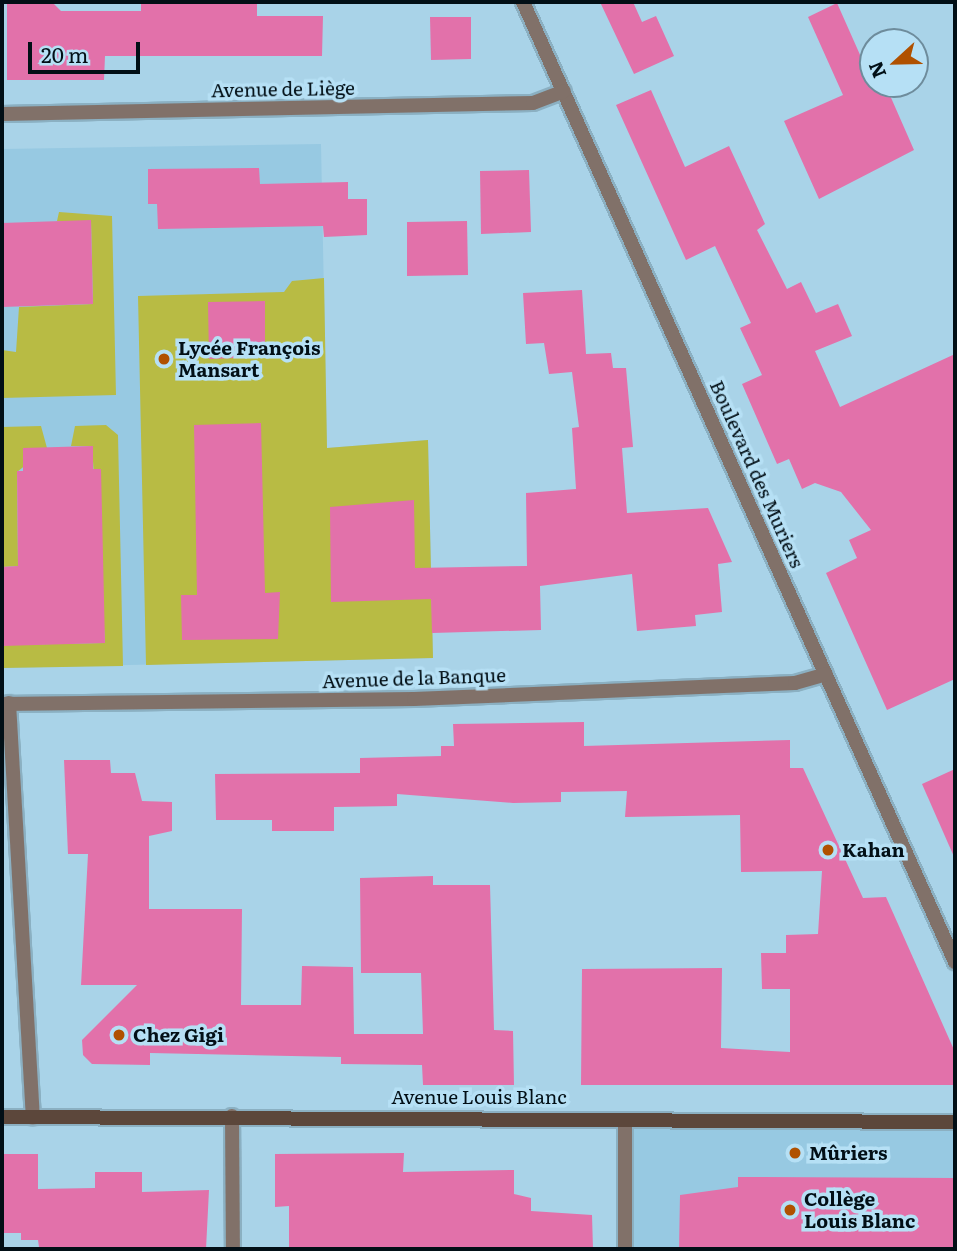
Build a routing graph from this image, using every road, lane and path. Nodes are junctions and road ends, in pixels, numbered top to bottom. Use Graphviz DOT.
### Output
graph roads {
  1 [pos="523,2"];
  2 [pos="564,91"];
  3 [pos="2,114"];
  4 [pos="826,674"];
  5 [pos="5,704"];
  6 [pos="955,962"];
  7 [pos="232,1116"];
  8 [pos="2,1117"];
  9 [pos="33,1117"];
  10 [pos="625,1120"];
  11 [pos="955,1122"];
  12 [pos="233,1249"];
  13 [pos="625,1249"];
  1 -- 2 [label="street, Boulevard des Muriers"];
  2 -- 3 [label="street, Avenue de Liège"];
  2 -- 4 [label="street, Boulevard des Muriers"];
  4 -- 5 [label="street, Avenue de la Banque"];
  4 -- 6 [label="street, Boulevard des Muriers"];
  5 -- 9 [label="street"];
  7 -- 9 [label="main road, Avenue Louis Blanc"];
  7 -- 10 [label="main road, Avenue Louis Blanc"];
  7 -- 12 [label="street"];
  8 -- 9 [label="main road, Avenue Louis Blanc"];
  10 -- 11 [label="main road, Avenue Louis Blanc"];
  10 -- 13 [label="street"];
}
